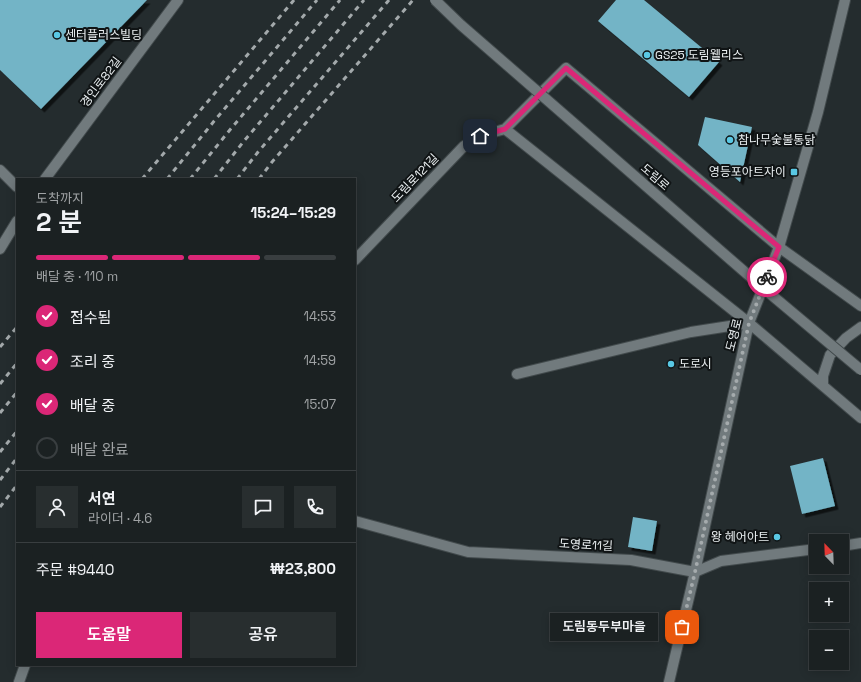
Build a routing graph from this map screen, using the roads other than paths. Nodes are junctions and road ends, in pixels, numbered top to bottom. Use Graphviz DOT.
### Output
graph roads {
  1 [pos="178,0"];
  2 [pos="435,0"];
  3 [pos="845,0"];
  4 [pos="505,129"];
  5 [pos="0,170"];
  6 [pos="46,178"];
  7 [pos="16,186"];
  8 [pos="16,223"];
  9 [pos="779,247"];
  10 [pos="0,249"];
  11 [pos="356,259"];
  12 [pos="861,306"];
  13 [pos="749,323"];
  14 [pos="861,327"];
  15 [pos="861,370"];
  16 [pos="517,374"];
  17 [pos="823,386"];
  18 [pos="861,418"];
  19 [pos="356,521"];
  20 [pos="861,544"];
  21 [pos="849,545"];
  22 [pos="809,550"];
  23 [pos="695,572"];
  24 [pos="25,666"];
  25 [pos="19,682"];
  26 [pos="669,682"];
  1 -- 6 [label="street, 경인로82길"];
  2 -- 15 [label="street, 도림로, bridge"];
  3 -- 9 [label="street, 도영로"];
  4 -- 9 [label="street"];
  4 -- 11 [label="street, 도림로121길"];
  4 -- 13 [label="street"];
  5 -- 7 [label="street"];
  8 -- 10 [label="street"];
  9 -- 12 [label="street"];
  9 -- 13 [label="street, 도영로"];
  13 -- 16 [label="street"];
  13 -- 17 [label="street"];
  13 -- 23 [label="street, 도영로"];
  14 -- 17 [label="street"];
  17 -- 18 [label="street"];
  19 -- 23 [label="street, 도영로11길"];
  20 -- 21 [label="street"];
  22 -- 23 [label="street"];
  23 -- 26 [label="street, 도영로"];
  24 -- 25 [label="street"];
}
